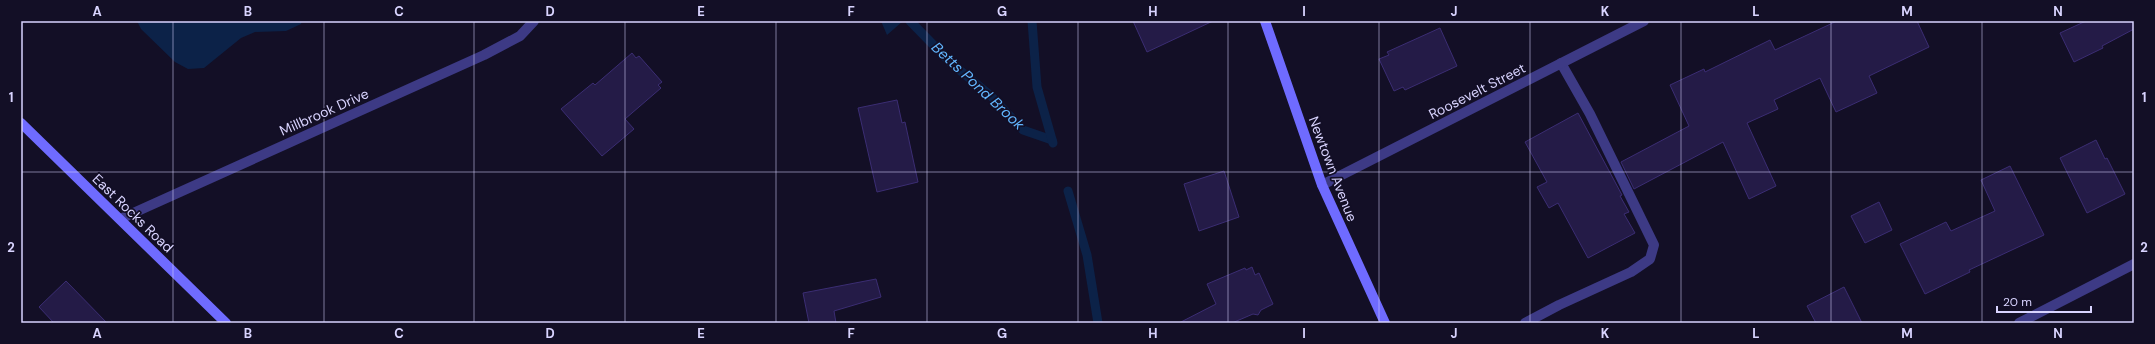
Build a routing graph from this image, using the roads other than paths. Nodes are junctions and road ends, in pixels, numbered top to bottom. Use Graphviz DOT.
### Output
graph roads {
  1 [pos="534,21"];
  2 [pos="1264,21"];
  3 [pos="1644,21"];
  4 [pos="1561,63"];
  5 [pos="21,123"];
  6 [pos="1322,185"];
  7 [pos="120,219"];
  8 [pos="2134,264"];
  9 [pos="226,321"];
  10 [pos="1385,323"];
  11 [pos="1525,323"];
  12 [pos="2019,323"];
  1 -- 7 [label="street, Millbrook Drive"];
  2 -- 6 [label="main road, Newtown Avenue"];
  3 -- 4 [label="street, Roosevelt Street"];
  4 -- 6 [label="street, Roosevelt Street"];
  4 -- 11 [label="street"];
  5 -- 7 [label="main road, East Rocks Road"];
  6 -- 10 [label="main road, Newtown Avenue"];
  7 -- 9 [label="main road, East Rocks Road"];
  8 -- 12 [label="street"];
}
